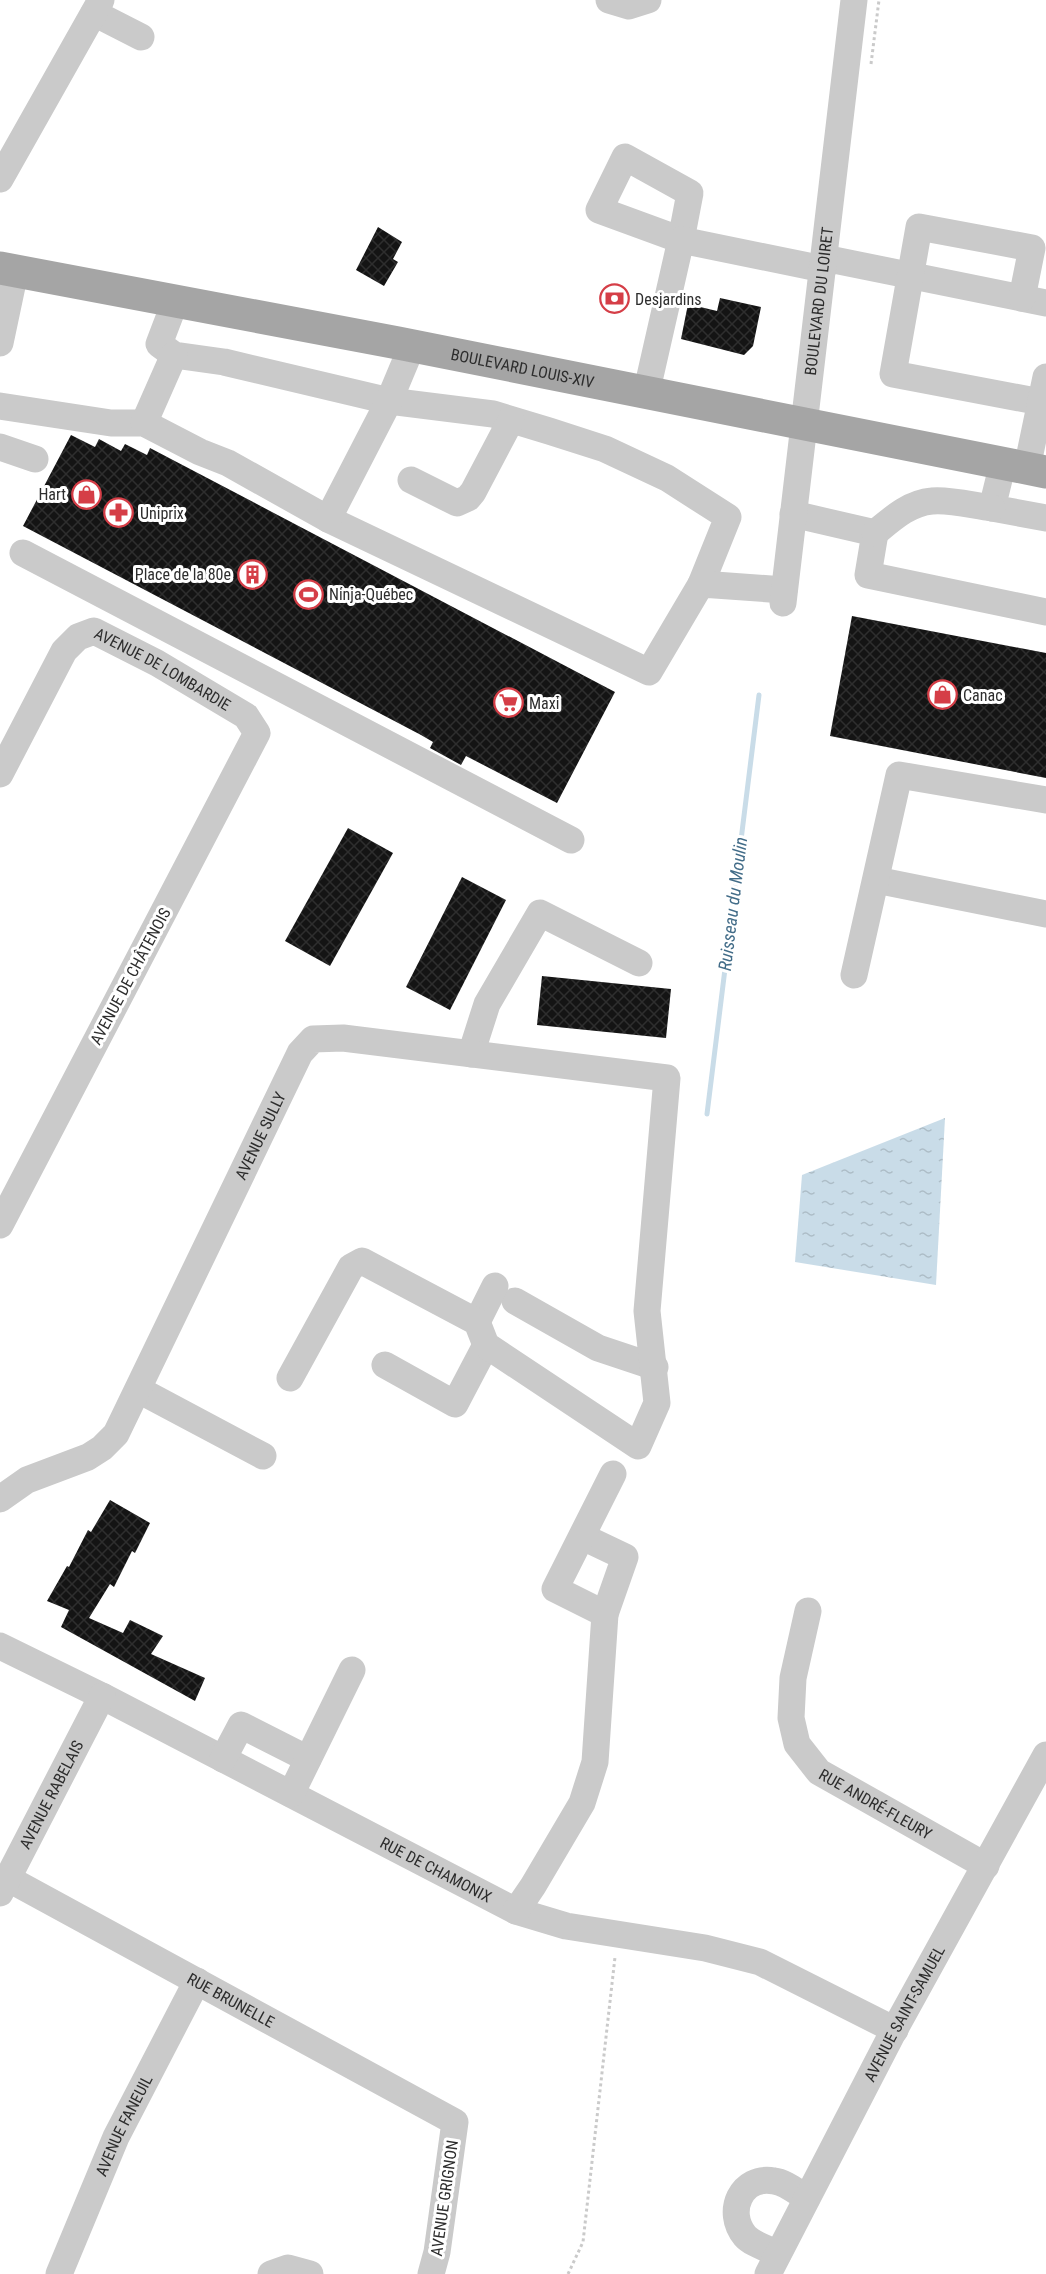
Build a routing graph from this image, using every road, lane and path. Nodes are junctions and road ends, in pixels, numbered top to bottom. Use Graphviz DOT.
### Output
graph roads {
  1 [pos="609,0"];
  2 [pos="648,0"];
  3 [pos="854,0"];
  4 [pos="98,7"];
  5 [pos="141,37"];
  6 [pos="0,178"];
  7 [pos="823,263"];
  8 [pos="7,270"];
  9 [pos="911,276"];
  10 [pos="1034,301"];
  11 [pos="175,302"];
  12 [pos="0,343"];
  13 [pos="412,346"];
  14 [pos="174,355"];
  15 [pos="646,394"];
  16 [pos="1044,394"];
  17 [pos="389,400"];
  18 [pos="0,406"];
  19 [pos="511,420"];
  20 [pos="144,423"];
  21 [pos="806,423"];
  22 [pos="0,447"];
  23 [pos="35,459"];
  24 [pos="1025,468"];
  25 [pos="411,480"];
  26 [pos="992,508"];
  27 [pos="793,513"];
  28 [pos="1046,517"];
  29 [pos="328,519"];
  30 [pos="875,533"];
  31 [pos="23,553"];
  32 [pos="701,584"];
  33 [pos="1046,612"];
  34 [pos="253,727"];
  35 [pos="0,774"];
  36 [pos="1046,800"];
  37 [pos="572,840"];
  38 [pos="876,879"];
  39 [pos="1046,914"];
  40 [pos="639,963"];
  41 [pos="854,975"];
  42 [pos="471,1053"];
  43 [pos="0,1225"];
  44 [pos="482,1334"];
  45 [pos="385,1365"];
  46 [pos="655,1367"];
  47 [pos="290,1378"];
  48 [pos="139,1390"];
  49 [pos="263,1456"];
  50 [pos="614,1474"];
  51 [pos="0,1499"];
  52 [pos="583,1537"];
  53 [pos="808,1611"];
  54 [pos="605,1614"];
  55 [pos="0,1646"];
  56 [pos="352,1670"];
  57 [pos="102,1696"];
  58 [pos="1046,1755"];
  59 [pos="224,1759"];
  60 [pos="308,1759"];
  61 [pos="291,1794"];
  62 [pos="986,1866"];
  63 [pos="4,1885"];
  64 [pos="516,1911"];
  65 [pos="617,1933"];
  66 [pos="197,1981"];
  67 [pos="895,2030"];
  68 [pos="455,2122"];
  69 [pos="807,2198"];
  70 [pos="773,2264"];
  71 [pos="59,2274"];
  72 [pos="271,2274"];
  73 [pos="310,2274"];
  74 [pos="431,2274"];
  75 [pos="568,2274"];
  1 -- 2 [label="street"];
  3 -- 7 [label="street, BOULEVARD DU LOIRET"];
  4 -- 5 [label="street"];
  4 -- 6 [label="street"];
  7 -- 9 [label="street"];
  7 -- 15 [label="street"];
  7 -- 21 [label="street, BOULEVARD DU LOIRET"];
  8 -- 11 [label="main road, BOULEVARD LOUIS-XIV"];
  8 -- 12 [label="street"];
  9 -- 10 [label="street"];
  9 -- 10 [label="street"];
  9 -- 16 [label="street"];
  11 -- 13 [label="main road, BOULEVARD LOUIS-XIV"];
  11 -- 14 [label="street"];
  13 -- 15 [label="main road, BOULEVARD LOUIS-XIV"];
  13 -- 17 [label="street"];
  14 -- 17 [label="street"];
  14 -- 20 [label="street"];
  15 -- 21 [label="main road, BOULEVARD LOUIS-XIV"];
  16 -- 24 [label="street"];
  17 -- 19 [label="street"];
  17 -- 29 [label="street"];
  18 -- 20 [label="street"];
  19 -- 25 [label="street"];
  19 -- 32 [label="street"];
  20 -- 29 [label="street"];
  21 -- 24 [label="main road, BOULEVARD LOUIS-XIV"];
  21 -- 27 [label="street, BOULEVARD DU LOIRET"];
  22 -- 23 [label="street"];
  24 -- 26 [label="street"];
  26 -- 28 [label="street"];
  26 -- 30 [label="street"];
  27 -- 30 [label="street"];
  27 -- 32 [label="street, BOULEVARD DU LOIRET"];
  29 -- 32 [label="street"];
  30 -- 33 [label="street"];
  31 -- 37 [label="street"];
  34 -- 35 [label="street, AVENUE DE LOMBARDIE"];
  34 -- 43 [label="street, AVENUE DE CHÂTENOIS"];
  36 -- 38 [label="street"];
  38 -- 39 [label="street"];
  38 -- 41 [label="street"];
  40 -- 42 [label="street"];
  42 -- 46 [label="street, AVENUE SULLY"];
  42 -- 48 [label="street, AVENUE SULLY"];
  44 -- 45 [label="street"];
  44 -- 46 [label="street"];
  44 -- 46 [label="street"];
  44 -- 47 [label="street"];
  48 -- 49 [label="street"];
  48 -- 51 [label="street, AVENUE SULLY"];
  50 -- 52 [label="street"];
  52 -- 54 [label="street"];
  52 -- 54 [label="street"];
  53 -- 62 [label="street, RUE ANDRÉ-FLEURY"];
  54 -- 64 [label="street"];
  55 -- 57 [label="street, RUE DE CHAMONIX"];
  56 -- 60 [label="street"];
  57 -- 59 [label="street, RUE DE CHAMONIX"];
  57 -- 63 [label="street, AVENUE RABELAIS"];
  58 -- 62 [label="street, AVENUE SAINT-SAMUEL"];
  59 -- 60 [label="street"];
  59 -- 61 [label="street, RUE DE CHAMONIX"];
  60 -- 61 [label="street"];
  61 -- 64 [label="street, RUE DE CHAMONIX"];
  62 -- 67 [label="street, AVENUE SAINT-SAMUEL"];
  63 -- 66 [label="street, RUE BRUNELLE"];
  64 -- 65 [label="street, RUE DE CHAMONIX"];
  65 -- 67 [label="street, RUE DE CHAMONIX"];
  65 -- 75 [label="path"];
  66 -- 68 [label="street, RUE BRUNELLE"];
  66 -- 71 [label="street, AVENUE FANEUIL"];
  67 -- 69 [label="street, AVENUE SAINT-SAMUEL"];
  68 -- 74 [label="street, AVENUE GRIGNON"];
  69 -- 70 [label="street, AVENUE SAINT-SAMUEL"];
  69 -- 70 [label="street"];
  72 -- 73 [label="street"];
}
